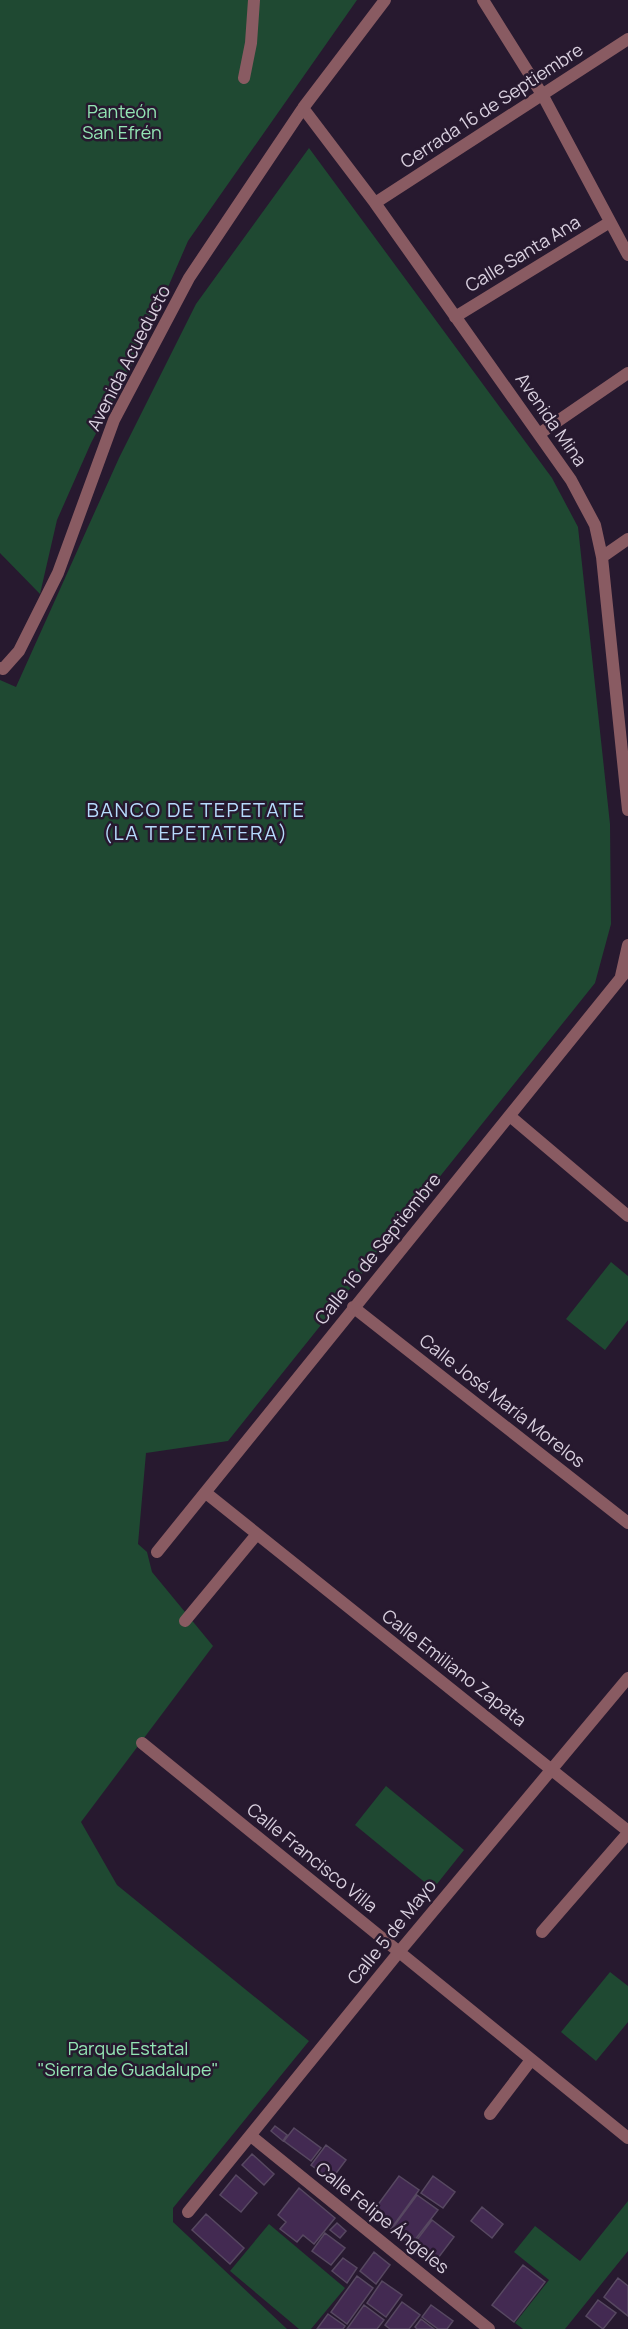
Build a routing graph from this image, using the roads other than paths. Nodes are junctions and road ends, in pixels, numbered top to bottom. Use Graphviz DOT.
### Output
graph roads {
  1 [pos="254,0"];
  2 [pos="386,0"];
  3 [pos="483,0"];
  4 [pos="628,39"];
  5 [pos="244,78"];
  6 [pos="543,96"];
  7 [pos="303,108"];
  8 [pos="375,203"];
  9 [pos="610,222"];
  10 [pos="626,250"];
  11 [pos="455,317"];
  12 [pos="628,373"];
  13 [pos="539,434"];
  14 [pos="628,539"];
  15 [pos="602,557"];
  16 [pos="0,668"];
  17 [pos="625,728"];
  18 [pos="628,810"];
  19 [pos="628,945"];
  20 [pos="624,974"];
  21 [pos="511,1117"];
  22 [pos="628,1216"];
  23 [pos="353,1307"];
  24 [pos="206,1493"];
  25 [pos="628,1523"];
  26 [pos="257,1534"];
  27 [pos="157,1552"];
  28 [pos="185,1621"];
  29 [pos="628,1678"];
  30 [pos="142,1743"];
  31 [pos="551,1768"];
  32 [pos="628,1832"];
  33 [pos="542,1932"];
  34 [pos="399,1952"];
  35 [pos="531,2060"];
  36 [pos="490,2114"];
  37 [pos="251,2136"];
  38 [pos="628,2138"];
  39 [pos="188,2212"];
  40 [pos="489,2329"];
  1 -- 5 [label="street"];
  2 -- 7 [label="street, Avenida Acueducto"];
  3 -- 6 [label="street"];
  4 -- 6 [label="street, Cerrada 16 de Septiembre"];
  6 -- 8 [label="street, Cerrada 16 de Septiembre"];
  6 -- 9 [label="street"];
  7 -- 8 [label="street, Avenida Mina"];
  7 -- 16 [label="street, Avenida Acueducto"];
  8 -- 11 [label="street, Avenida Mina"];
  9 -- 10 [label="street"];
  9 -- 11 [label="street, Calle Santa Ana"];
  11 -- 13 [label="street, Avenida Mina"];
  12 -- 13 [label="street"];
  13 -- 15 [label="street, Avenida Mina"];
  14 -- 15 [label="street"];
  15 -- 17 [label="street, Avenida Mina"];
  17 -- 18 [label="street, Avenida Mina"];
  19 -- 20 [label="street"];
  20 -- 21 [label="street, Calle 16 de Septiembre"];
  21 -- 22 [label="street"];
  21 -- 23 [label="street, Calle 16 de Septiembre"];
  23 -- 24 [label="street, Calle 16 de Septiembre"];
  23 -- 25 [label="street, Calle José María Morelos"];
  24 -- 26 [label="street, Calle Emiliano Zapata"];
  24 -- 27 [label="street, Calle 16 de Septiembre"];
  26 -- 28 [label="street"];
  26 -- 31 [label="street, Calle Emiliano Zapata"];
  29 -- 31 [label="street, Calle 5 de Mayo"];
  30 -- 34 [label="street, Calle Francisco Villa"];
  31 -- 32 [label="street, Calle Emiliano Zapata"];
  31 -- 34 [label="street, Calle 5 de Mayo"];
  32 -- 33 [label="street"];
  34 -- 35 [label="street, Calle Francisco Villa"];
  34 -- 37 [label="street, Calle 5 de Mayo"];
  35 -- 36 [label="street"];
  35 -- 38 [label="street, Calle Francisco Villa"];
  37 -- 39 [label="street, Calle 5 de Mayo"];
  37 -- 40 [label="street, Calle Felipe Ángeles"];
}
